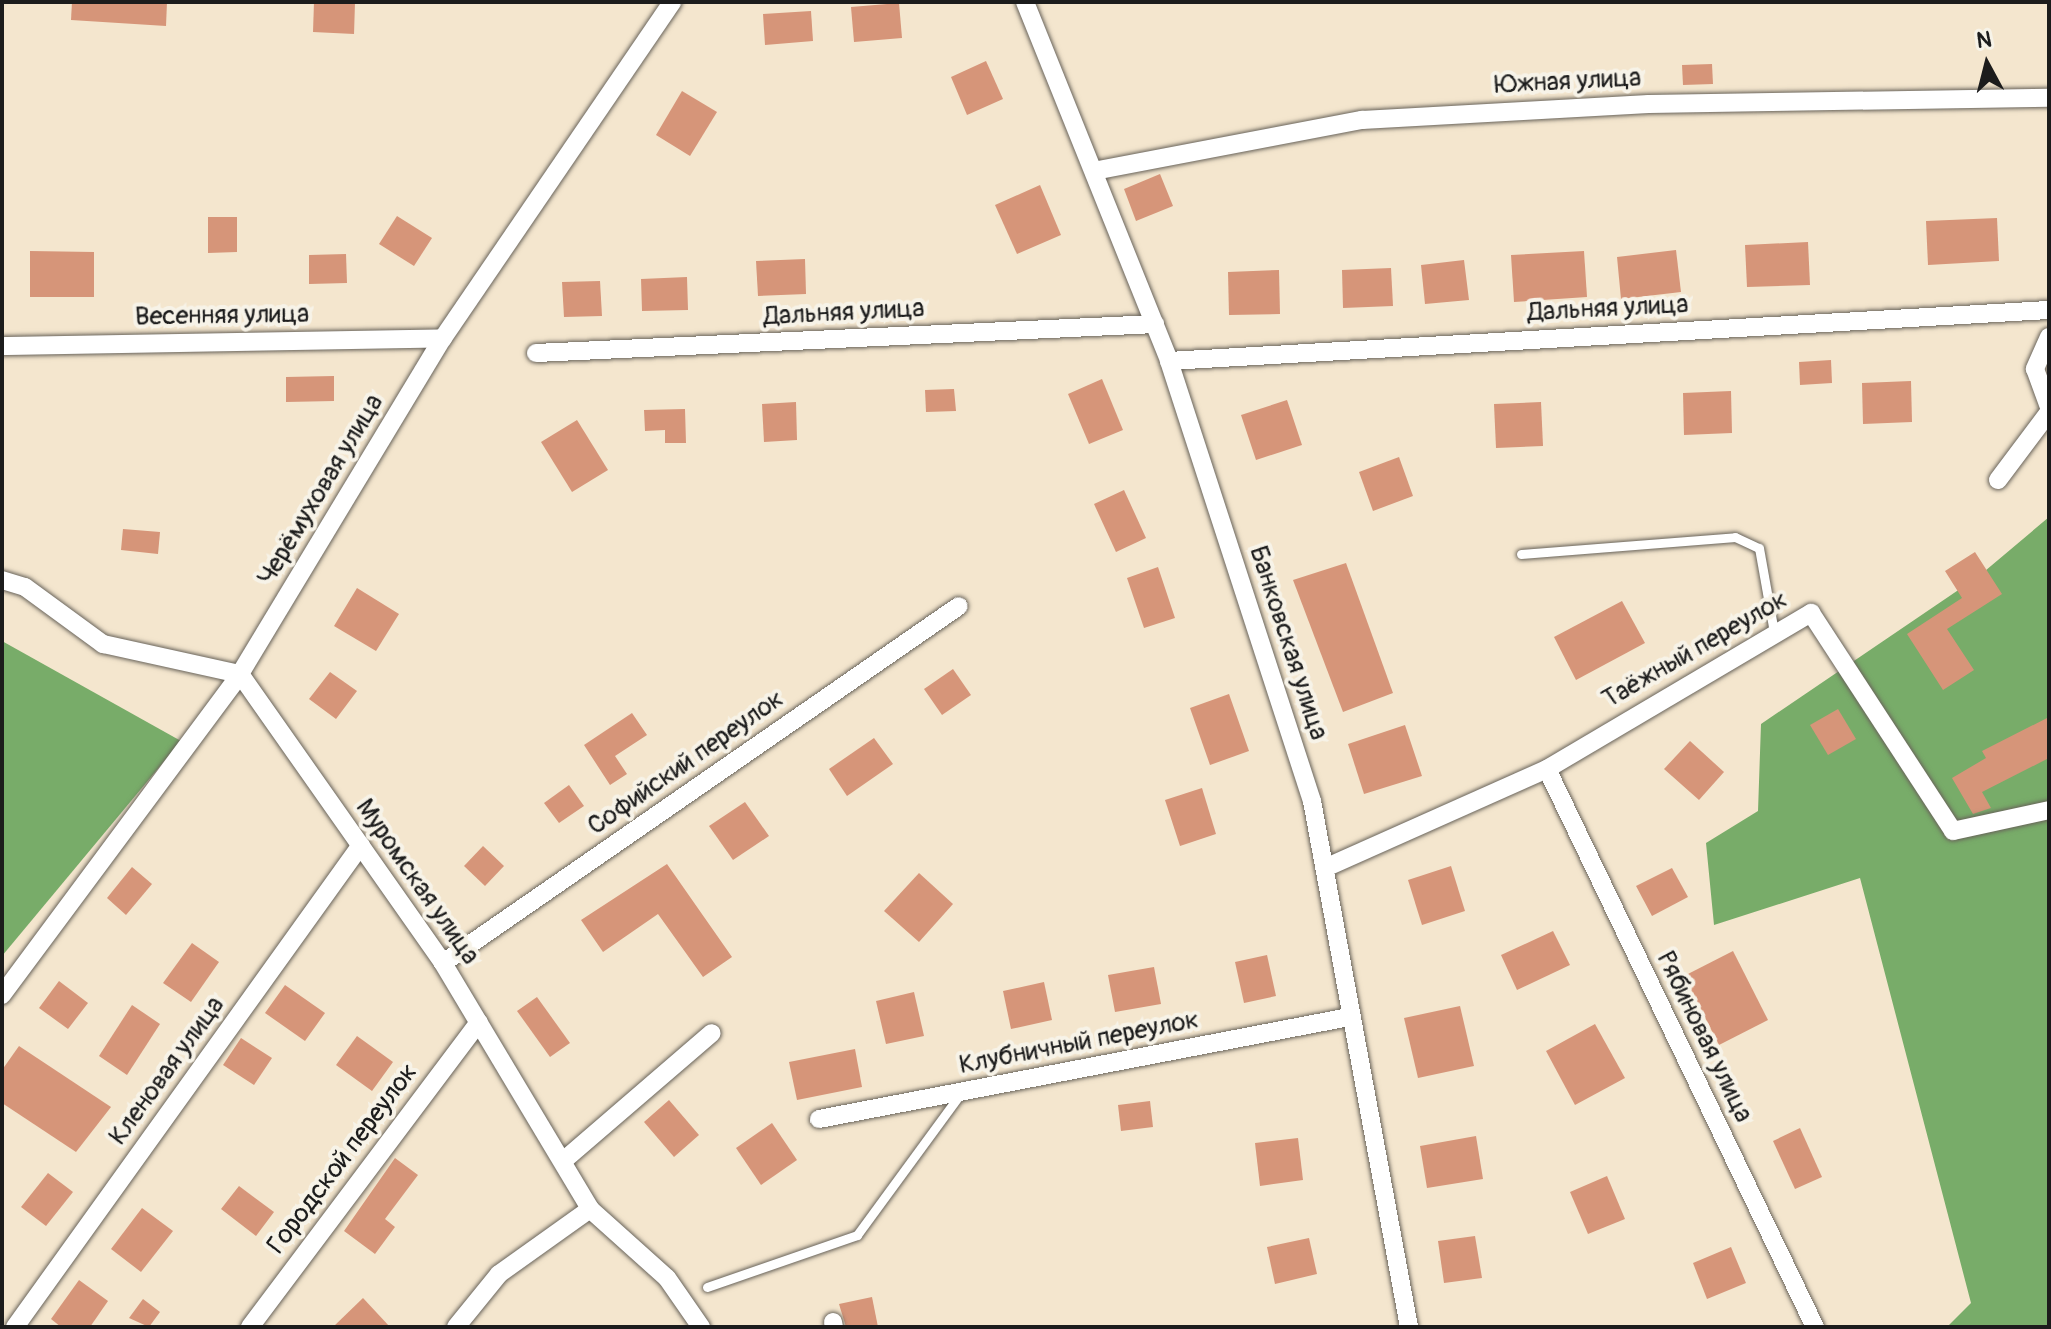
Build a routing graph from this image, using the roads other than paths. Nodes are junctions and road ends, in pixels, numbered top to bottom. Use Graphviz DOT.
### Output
graph roads {
  1 [pos="672,2"];
  2 [pos="1025,2"];
  3 [pos="2049,98"];
  4 [pos="1094,171"];
  5 [pos="2049,310"];
  6 [pos="1155,324"];
  7 [pos="2049,337"];
  8 [pos="443,338"];
  9 [pos="2,346"];
  10 [pos="536,353"];
  11 [pos="1169,361"];
  12 [pos="2049,410"];
  13 [pos="1998,480"];
  14 [pos="1521,554"];
  15 [pos="2,580"];
  16 [pos="959,606"];
  17 [pos="1774,632"];
  18 [pos="240,674"];
  19 [pos="1547,769"];
  20 [pos="2049,810"];
  21 [pos="361,845"];
  22 [pos="1327,867"];
  23 [pos="443,963"];
  24 [pos="2,995"];
  25 [pos="1349,1017"];
  26 [pos="479,1022"];
  27 [pos="712,1033"];
  28 [pos="961,1093"];
  29 [pos="819,1119"];
  30 [pos="563,1161"];
  31 [pos="590,1209"];
  32 [pos="707,1287"];
  33 [pos="15,1327"];
  34 [pos="250,1327"];
  35 [pos="456,1327"];
  36 [pos="701,1327"];
  37 [pos="1409,1327"];
  38 [pos="1815,1327"];
  1 -- 8 [label="street, Черёмуховая улица"];
  2 -- 4 [label="street, Банковская улица"];
  3 -- 4 [label="street, Южная улица"];
  4 -- 6 [label="street, Банковская улица"];
  5 -- 11 [label="street, Дальняя улица"];
  6 -- 10 [label="street, Дальняя улица"];
  6 -- 11 [label="street, Банковская улица"];
  7 -- 12 [label="street"];
  8 -- 9 [label="street, Весенняя улица"];
  8 -- 18 [label="street, Черёмуховая улица"];
  11 -- 22 [label="street, Банковская улица"];
  12 -- 13 [label="street"];
  14 -- 17 [label="lane"];
  15 -- 18 [label="street"];
  16 -- 23 [label="street, Софийский переулок"];
  17 -- 19 [label="street, Таёжный переулок"];
  17 -- 20 [label="street, Таёжный переулок"];
  18 -- 21 [label="street, Муромская улица"];
  18 -- 24 [label="street, Черёмуховая улица"];
  19 -- 22 [label="street, Таёжный переулок"];
  19 -- 38 [label="street, Рябиновая улица"];
  21 -- 23 [label="street, Муромская улица"];
  21 -- 33 [label="street, Кленовая улица"];
  22 -- 25 [label="street, Банковская улица"];
  23 -- 26 [label="street, Муромская улица"];
  25 -- 28 [label="street, Клубничный переулок"];
  25 -- 37 [label="street, Банковская улица"];
  26 -- 30 [label="street, Муромская улица"];
  26 -- 34 [label="street, Городской переулок"];
  27 -- 30 [label="street"];
  28 -- 29 [label="street, Клубничный переулок"];
  28 -- 32 [label="lane"];
  30 -- 31 [label="street, Муромская улица"];
  31 -- 35 [label="street"];
  31 -- 36 [label="street, Муромская улица"];
}
